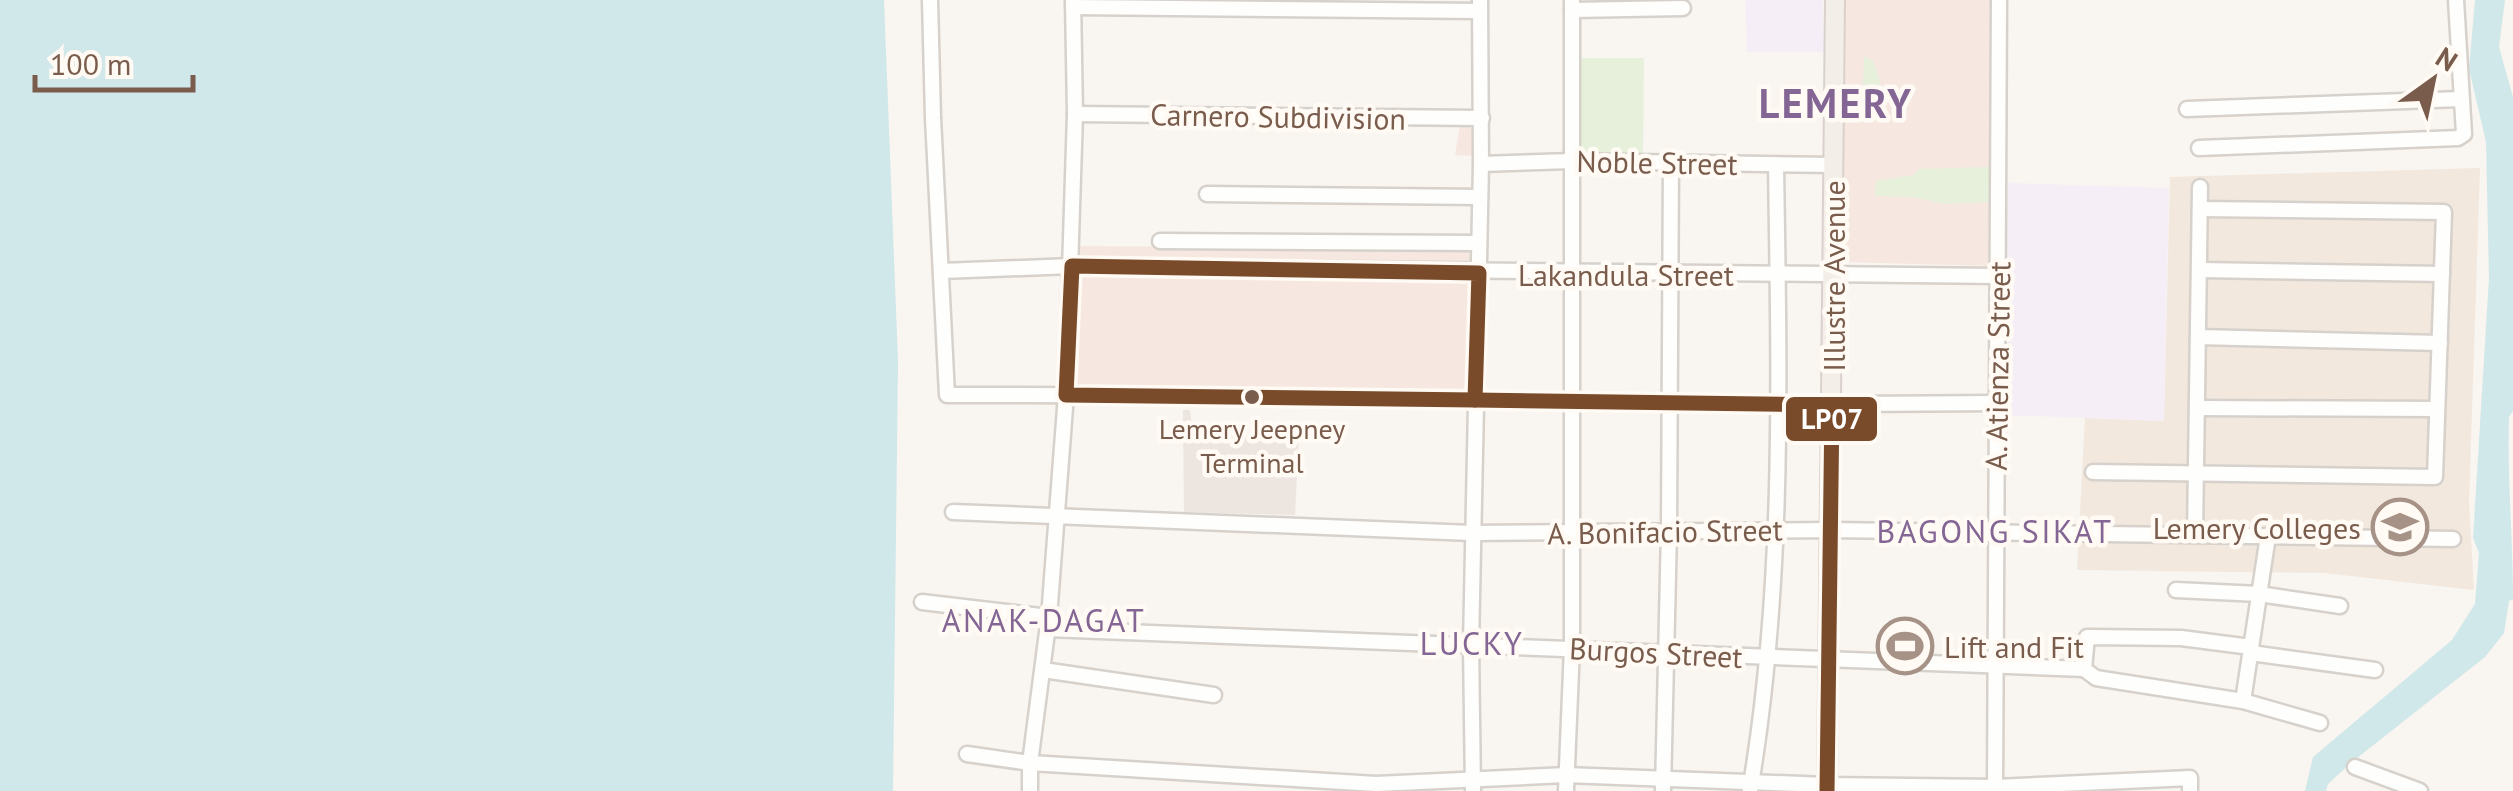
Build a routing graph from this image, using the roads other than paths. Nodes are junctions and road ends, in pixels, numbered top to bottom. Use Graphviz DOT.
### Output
graph roads {
  1 [pos="930,0"];
  2 [pos="1835,0"];
  3 [pos="1999,0"];
  4 [pos="2456,0"];
  5 [pos="1073,4"];
  6 [pos="1639,4"];
  7 [pos="1480,5"];
  8 [pos="1572,5"];
  9 [pos="1683,8"];
  10 [pos="2460,99"];
  11 [pos="2187,109"];
  12 [pos="1075,114"];
  13 [pos="1482,118"];
  14 [pos="2199,148"];
  15 [pos="1571,161"];
  16 [pos="1671,161"];
  17 [pos="1482,164"];
  18 [pos="1776,164"];
  19 [pos="1834,165"];
  20 [pos="2200,187"];
  21 [pos="1207,194"];
  22 [pos="1480,197"];
  23 [pos="2200,209"];
  24 [pos="1160,241"];
  25 [pos="1479,243"];
  26 [pos="1072,266"];
  27 [pos="2201,270"];
  28 [pos="942,271"];
  29 [pos="1478,273"];
  30 [pos="1832,273"];
  31 [pos="1572,274"];
  32 [pos="1672,274"];
  33 [pos="1778,274"];
  34 [pos="2442,274"];
  35 [pos="1999,276"];
  36 [pos="2198,336"];
  37 [pos="2440,342"];
  38 [pos="1066,395"];
  39 [pos="1475,402"];
  40 [pos="1572,402"];
  41 [pos="1668,402"];
  42 [pos="1776,404"];
  43 [pos="1995,404"];
  44 [pos="1832,405"];
  45 [pos="2198,408"];
  46 [pos="2436,409"];
  47 [pos="2093,472"];
  48 [pos="2196,476"];
  49 [pos="953,512"];
  50 [pos="1058,516"];
  51 [pos="1669,530"];
  52 [pos="1774,530"];
  53 [pos="1832,530"];
  54 [pos="1994,532"];
  55 [pos="1472,533"];
  56 [pos="1573,533"];
  57 [pos="2195,535"];
  58 [pos="2268,536"];
  59 [pos="2452,539"];
  60 [pos="2176,590"];
  61 [pos="2260,594"];
  62 [pos="922,602"];
  63 [pos="2340,606"];
  64 [pos="1049,623"];
  65 [pos="1471,646"];
  66 [pos="1572,648"];
  67 [pos="2251,650"];
  68 [pos="1667,652"];
  69 [pos="1766,657"];
  70 [pos="1830,657"];
  71 [pos="1994,664"];
  72 [pos="2084,669"];
  73 [pos="1042,670"];
  74 [pos="2375,670"];
  75 [pos="1214,695"];
  76 [pos="2243,702"];
  77 [pos="2320,723"];
  78 [pos="967,754"];
  79 [pos="1030,763"];
  80 [pos="2356,767"];
  81 [pos="2378,776"];
  82 [pos="1566,783"];
  83 [pos="1663,784"];
  84 [pos="1473,786"];
  85 [pos="1376,787"];
  86 [pos="1751,787"];
  87 [pos="1827,788"];
  88 [pos="1995,789"];
  89 [pos="1030,791"];
  90 [pos="2190,791"];
  91 [pos="2369,791"];
  92 [pos="2420,791"];
  1 -- 28 [label="street"];
  2 -- 19 [label="main road, Illustre Avenue"];
  3 -- 35 [label="street, A. Atienza Street"];
  4 -- 10 [label="street"];
  5 -- 7 [label="street"];
  5 -- 12 [label="street"];
  6 -- 8 [label="street"];
  6 -- 9 [label="street"];
  7 -- 13 [label="street"];
  8 -- 15 [label="street"];
  10 -- 11 [label="street"];
  10 -- 14 [label="street"];
  12 -- 13 [label="street, Carnero Subdivision"];
  12 -- 26 [label="street"];
  13 -- 17 [label="street"];
  15 -- 16 [label="street, Noble Street"];
  15 -- 17 [label="street, Noble Street"];
  15 -- 31 [label="street"];
  16 -- 18 [label="street, Noble Street"];
  16 -- 32 [label="street"];
  17 -- 22 [label="street"];
  18 -- 19 [label="street, Noble Street"];
  18 -- 33 [label="street"];
  19 -- 30 [label="main road, Illustre Avenue"];
  20 -- 23 [label="street"];
  21 -- 22 [label="street"];
  22 -- 25 [label="street"];
  23 -- 27 [label="street"];
  23 -- 34 [label="street"];
  24 -- 25 [label="street"];
  25 -- 29 [label="street"];
  26 -- 28 [label="street, Lakandula Street"];
  26 -- 29 [label="street, Lakandula Street"];
  26 -- 38 [label="street"];
  27 -- 34 [label="street"];
  27 -- 36 [label="street"];
  28 -- 38 [label="street"];
  29 -- 31 [label="street, Lakandula Street"];
  29 -- 39 [label="street"];
  30 -- 33 [label="street, Lakandula Street"];
  30 -- 35 [label="street, Lakandula Street"];
  30 -- 44 [label="main road, Illustre Avenue"];
  31 -- 32 [label="street, Lakandula Street"];
  31 -- 40 [label="street"];
  32 -- 33 [label="street, Lakandula Street"];
  32 -- 41 [label="street"];
  33 -- 42 [label="street"];
  34 -- 37 [label="street"];
  35 -- 43 [label="street, A. Atienza Street"];
  36 -- 37 [label="street"];
  36 -- 45 [label="street"];
  37 -- 46 [label="street"];
  38 -- 39 [label="street"];
  38 -- 50 [label="street"];
  39 -- 40 [label="street"];
  39 -- 55 [label="street"];
  40 -- 41 [label="street"];
  40 -- 56 [label="street"];
  41 -- 42 [label="street"];
  41 -- 51 [label="street"];
  42 -- 44 [label="street"];
  42 -- 52 [label="street"];
  43 -- 44 [label="street"];
  43 -- 54 [label="street, A. Atienza Street"];
  44 -- 53 [label="main road, Illustre Avenue"];
  45 -- 46 [label="street"];
  45 -- 48 [label="street"];
  46 -- 48 [label="street"];
  47 -- 48 [label="street"];
  48 -- 57 [label="street"];
  49 -- 50 [label="street, A. Bonifacio Street"];
  50 -- 55 [label="street, A. Bonifacio Street"];
  50 -- 64 [label="street"];
  51 -- 52 [label="street, A. Bonifacio Street"];
  51 -- 56 [label="street, A. Bonifacio Street"];
  51 -- 68 [label="street"];
  52 -- 53 [label="street, A. Bonifacio Street"];
  52 -- 69 [label="street"];
  53 -- 54 [label="street, A. Bonifacio Street"];
  53 -- 70 [label="main road, Illustre Avenue"];
  54 -- 57 [label="street, A. Bonifacio Street"];
  54 -- 71 [label="street, A. Atienza Street"];
  55 -- 56 [label="street, A. Bonifacio Street"];
  55 -- 65 [label="street"];
  56 -- 66 [label="street"];
  57 -- 58 [label="street, A. Bonifacio Street"];
  58 -- 59 [label="street, A. Bonifacio Street"];
  58 -- 61 [label="street"];
  60 -- 61 [label="street"];
  61 -- 63 [label="street"];
  61 -- 67 [label="street"];
  62 -- 64 [label="street, Burgos Street"];
  64 -- 65 [label="street, Burgos Street"];
  64 -- 73 [label="street"];
  65 -- 66 [label="street, Burgos Street"];
  65 -- 84 [label="street"];
  66 -- 68 [label="street, Burgos Street"];
  66 -- 82 [label="street"];
  67 -- 72 [label="street"];
  67 -- 74 [label="street"];
  67 -- 76 [label="street"];
  68 -- 69 [label="street, Burgos Street"];
  68 -- 83 [label="street"];
  69 -- 70 [label="street, Burgos Street"];
  69 -- 86 [label="street"];
  70 -- 71 [label="street, Burgos Street"];
  70 -- 87 [label="main road, Illustre Avenue"];
  71 -- 72 [label="street, Burgos Street"];
  71 -- 88 [label="street, A. Atienza Street"];
  72 -- 76 [label="street, Burgos Street"];
  73 -- 75 [label="street"];
  73 -- 79 [label="street"];
  76 -- 77 [label="street, Burgos Street"];
  78 -- 79 [label="street"];
  79 -- 85 [label="street"];
  79 -- 89 [label="street"];
  80 -- 81 [label="street"];
  81 -- 91 [label="street"];
  81 -- 92 [label="street"];
  82 -- 83 [label="street"];
  82 -- 84 [label="street"];
  83 -- 86 [label="street"];
  84 -- 85 [label="street"];
  86 -- 87 [label="street"];
  87 -- 88 [label="street"];
  88 -- 90 [label="street"];
}
